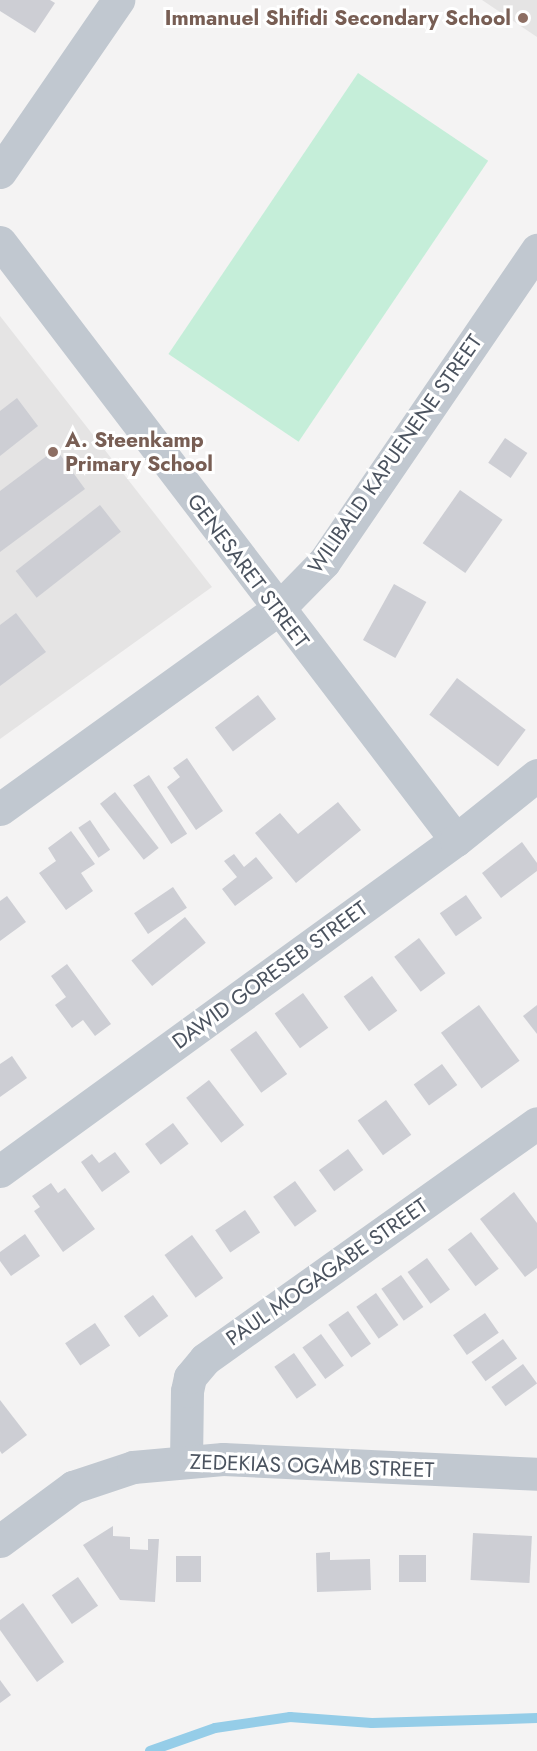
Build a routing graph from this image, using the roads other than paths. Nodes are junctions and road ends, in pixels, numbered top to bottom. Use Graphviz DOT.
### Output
graph roads {
  1 [pos="118,0"];
  2 [pos="0,172"];
  3 [pos="0,242"];
  4 [pos="537,250"];
  5 [pos="278,610"];
  6 [pos="537,775"];
  7 [pos="0,809"];
  8 [pos="456,840"];
  9 [pos="537,1123"];
  10 [pos="0,1171"];
  11 [pos="186,1462"];
  12 [pos="537,1474"];
  13 [pos="0,1541"];
  1 -- 2 [label="street"];
  3 -- 5 [label="street, GENESARET STREET"];
  4 -- 5 [label="street, WILIBALD KAPUENENE STREET"];
  5 -- 7 [label="street, WILIBALD KAPUENENE STREET"];
  5 -- 8 [label="street, GENESARET STREET"];
  6 -- 8 [label="street, DAWID GORESEB STREET"];
  8 -- 10 [label="street, DAWID GORESEB STREET"];
  9 -- 11 [label="street, PAUL MOGAGABE STREET"];
  11 -- 12 [label="street, ZEDEKIAS OGAMB STREET"];
  11 -- 13 [label="street, ZEDEKIAS OGAMB STREET"];
}
